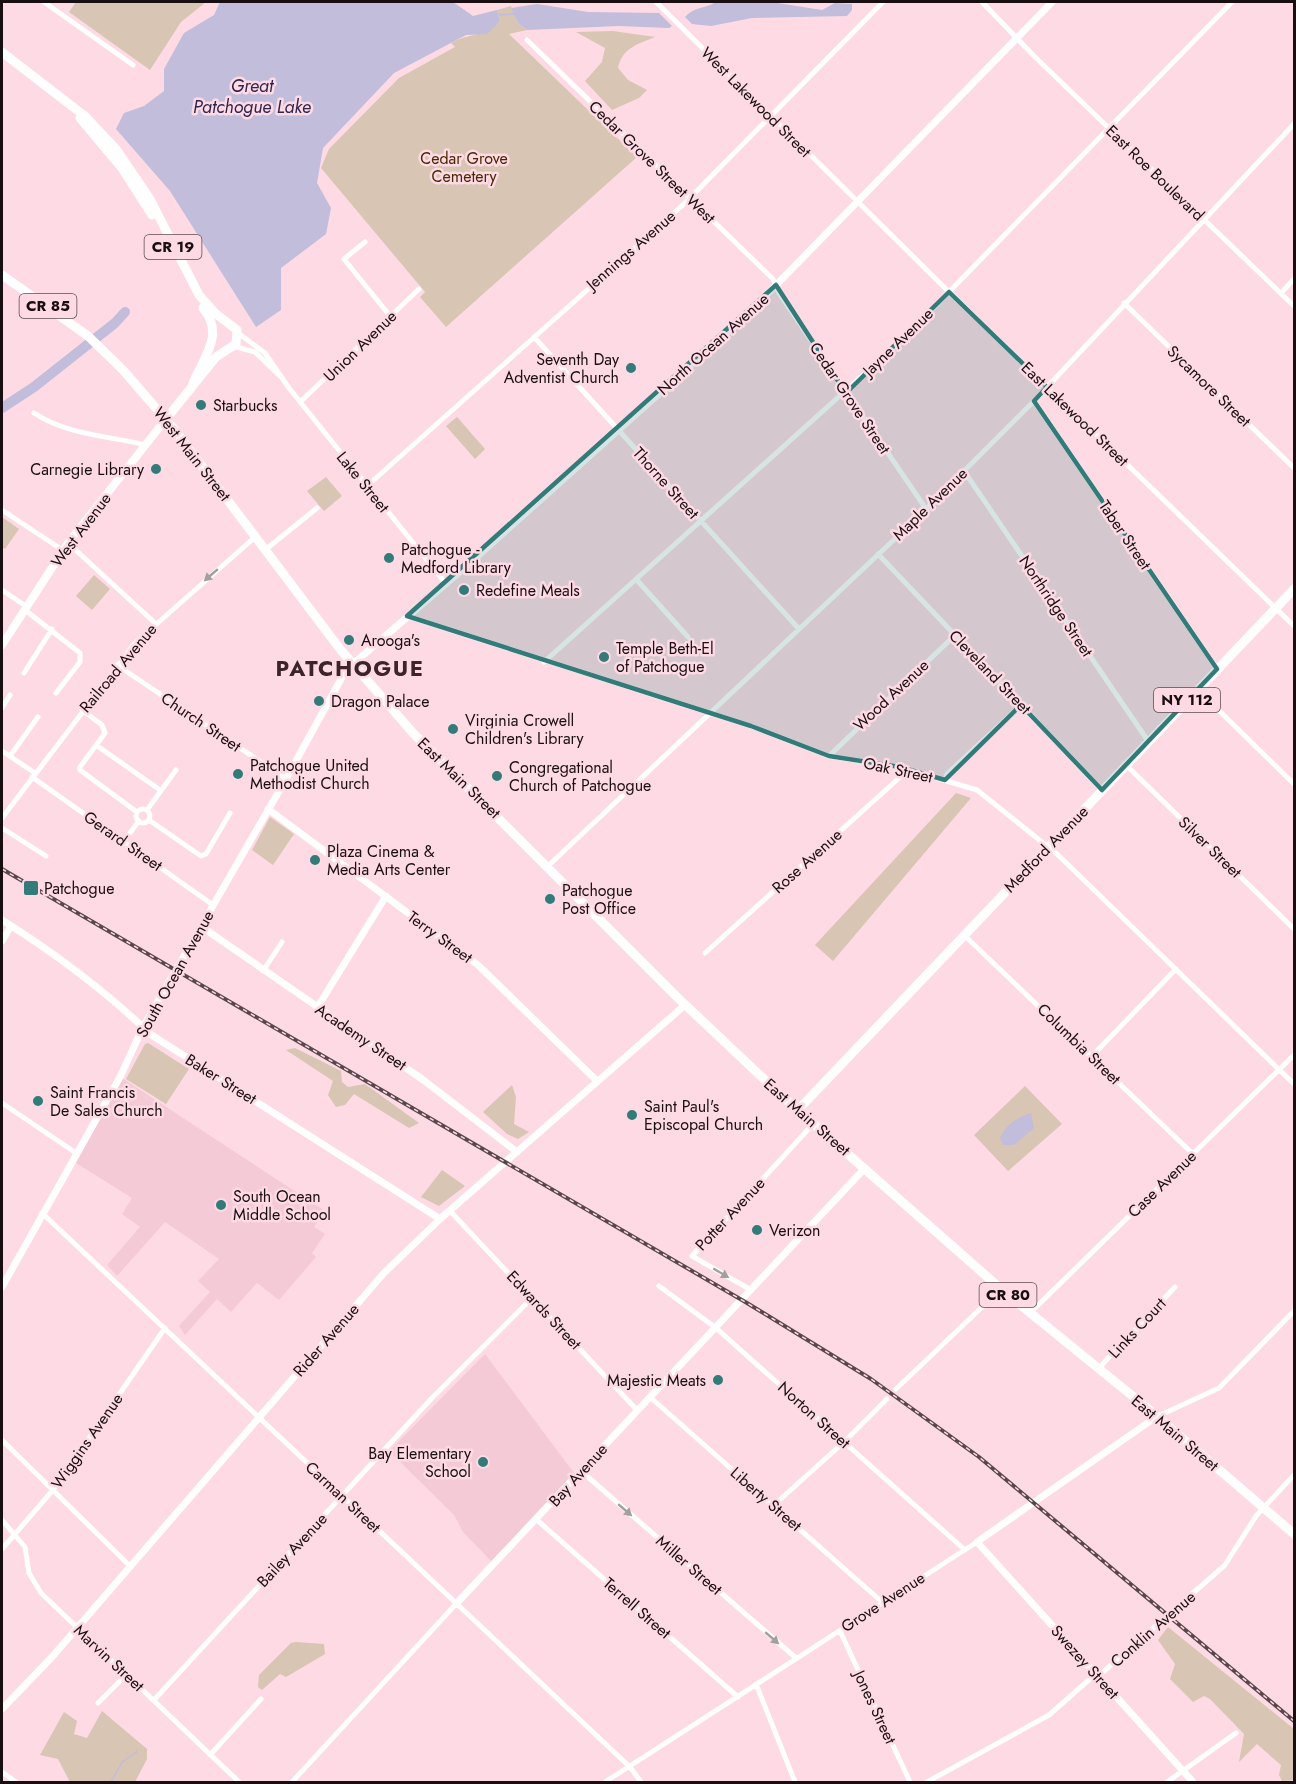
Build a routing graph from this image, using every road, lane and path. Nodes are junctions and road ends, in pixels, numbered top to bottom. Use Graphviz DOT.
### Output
graph roads {
  1 [pos="44,2"];
  2 [pos="656,2"];
  3 [pos="883,2"];
  4 [pos="982,2"];
  5 [pos="1052,2"];
  6 [pos="1232,2"];
  7 [pos="1017,39"];
  8 [pos="527,40"];
  9 [pos="2,52"];
  10 [pos="133,65"];
  11 [pos="78,113"];
  12 [pos="770,116"];
  13 [pos="1294,124"];
  14 [pos="1110,128"];
  15 [pos="689,198"];
  16 [pos="856,202"];
  17 [pos="1204,220"];
  18 [pos="365,242"];
  19 [pos="2,275"];
  20 [pos="1294,279"];
  21 [pos="776,285"];
  22 [pos="419,289"];
  23 [pos="949,292"];
  24 [pos="1281,293"];
  25 [pos="1124,303"];
  26 [pos="1294,306"];
  27 [pos="390,316"];
  28 [pos="226,322"];
  29 [pos="238,333"];
  30 [pos="213,334"];
  31 [pos="534,337"];
  32 [pos="229,347"];
  33 [pos="282,378"];
  34 [pos="1047,387"];
  35 [pos="191,389"];
  36 [pos="846,393"];
  37 [pos="1034,401"];
  38 [pos="300,402"];
  39 [pos="34,413"];
  40 [pos="166,419"];
  41 [pos="618,430"];
  42 [pos="148,446"];
  43 [pos="1294,468"];
  44 [pos="964,471"];
  45 [pos="367,486"];
  46 [pos="317,508"];
  47 [pos="926,509"];
  48 [pos="2,510"];
  49 [pos="701,522"];
  50 [pos="255,537"];
  51 [pos="66,547"];
  52 [pos="265,550"];
  53 [pos="878,554"];
  54 [pos="636,579"];
  55 [pos="446,584"];
  56 [pos="1294,589"];
  57 [pos="2,590"];
  58 [pos="26,608"];
  59 [pos="1276,608"];
  60 [pos="407,616"];
  61 [pos="155,623"];
  62 [pos="1294,626"];
  63 [pos="799,628"];
  64 [pos="52,629"];
  65 [pos="954,636"];
  66 [pos="688,637"];
  67 [pos="2,645"];
  68 [pos="544,662"];
  69 [pos="352,663"];
  70 [pos="117,665"];
  71 [pos="1217,669"];
  72 [pos="24,673"];
  73 [pos="1197,689"];
  74 [pos="56,693"];
  75 [pos="10,694"];
  76 [pos="1021,705"];
  77 [pos="2,708"];
  78 [pos="82,711"];
  79 [pos="710,713"];
  80 [pos="38,717"];
  81 [pos="1148,741"];
  82 [pos="96,745"];
  83 [pos="2,751"];
  84 [pos="10,756"];
  85 [pos="829,756"];
  86 [pos="1126,765"];
  87 [pos="909,769"];
  88 [pos="176,770"];
  89 [pos="33,775"];
  90 [pos="286,779"];
  91 [pos="945,780"];
  92 [pos="1294,784"];
  93 [pos="160,790"];
  94 [pos="1102,790"];
  95 [pos="268,809"];
  96 [pos="147,810"];
  97 [pos="137,812"];
  98 [pos="230,813"];
  99 [pos="2,818"];
  100 [pos="149,820"];
  101 [pos="138,821"];
  102 [pos="2,828"];
  103 [pos="123,842"];
  104 [pos="1048,847"];
  105 [pos="46,856"];
  106 [pos="548,866"];
  107 [pos="386,896"];
  108 [pos="213,905"];
  109 [pos="2,920"];
  110 [pos="11,926"];
  111 [pos="202,927"];
  112 [pos="1294,928"];
  113 [pos="964,935"];
  114 [pos="2,941"];
  115 [pos="282,942"];
  116 [pos="705,953"];
  117 [pos="1176,969"];
  118 [pos="263,971"];
  119 [pos="685,1005"];
  120 [pos="317,1008"];
  121 [pos="143,1027"];
  122 [pos="1294,1055"];
  123 [pos="1092,1056"];
  124 [pos="1280,1070"];
  125 [pos="597,1081"];
  126 [pos="1294,1084"];
  127 [pos="2,1103"];
  128 [pos="798,1110"];
  129 [pos="814,1123"];
  130 [pos="517,1152"];
  131 [pos="76,1154"];
  132 [pos="1193,1154"];
  133 [pos="865,1168"];
  134 [pos="450,1211"];
  135 [pos="42,1213"];
  136 [pos="440,1220"];
  137 [pos="659,1286"];
  138 [pos="2,1287"];
  139 [pos="1175,1287"];
  140 [pos="1001,1289"];
  141 [pos="751,1290"];
  142 [pos="532,1298"];
  143 [pos="1294,1311"];
  144 [pos="1030,1313"];
  145 [pos="165,1328"];
  146 [pos="716,1328"];
  147 [pos="1098,1369"];
  148 [pos="896,1389"];
  149 [pos="650,1397"];
  150 [pos="887,1399"];
  151 [pos="638,1410"];
  152 [pos="1156,1417"];
  153 [pos="259,1418"];
  154 [pos="2,1440"];
  155 [pos="844,1442"];
  156 [pos="581,1471"];
  157 [pos="1294,1475"];
  158 [pos="53,1490"];
  159 [pos="342,1496"];
  160 [pos="774,1505"];
  161 [pos="1263,1507"];
  162 [pos="2,1520"];
  163 [pos="537,1520"];
  164 [pos="15,1533"];
  165 [pos="1294,1534"];
  166 [pos="977,1542"];
  167 [pos="2,1549"];
  168 [pos="965,1550"];
  169 [pos="131,1567"];
  170 [pos="882,1602"];
  171 [pos="456,1604"];
  172 [pos="77,1629"];
  173 [pos="840,1631"];
  174 [pos="796,1658"];
  175 [pos="126,1675"];
  176 [pos="1096,1676"];
  177 [pos="756,1684"];
  178 [pos="738,1697"];
  179 [pos="261,1699"];
  180 [pos="154,1700"];
  181 [pos="98,1703"];
  182 [pos="2,1709"];
  183 [pos="1236,1733"];
  184 [pos="210,1755"];
  185 [pos="630,1767"];
  186 [pos="1183,1771"];
  187 [pos="2,1772"];
  188 [pos="16,1782"];
  189 [pos="239,1782"];
  190 [pos="292,1782"];
  191 [pos="606,1782"];
  192 [pos="641,1782"];
  193 [pos="795,1782"];
  194 [pos="910,1782"];
  195 [pos="932,1782"];
  196 [pos="1167,1782"];
  197 [pos="1193,1782"];
  1 -- 10 [label="street"];
  2 -- 12 [label="street, West Lakewood Street"];
  3 -- 12 [label="street, Jennings Avenue"];
  4 -- 7 [label="street, East Roe Boulevard"];
  5 -- 7 [label="street, North Ocean Avenue"];
  6 -- 14 [label="street, Jayne Avenue"];
  7 -- 14 [label="street, East Roe Boulevard"];
  7 -- 16 [label="street, North Ocean Avenue"];
  8 -- 15 [label="street, Cedar Grove Street West"];
  9 -- 11 [label="main road, CR 19"];
  11 -- 28 [label="main road, CR 19"];
  11 -- 30 [label="main road, CR 19"];
  12 -- 15 [label="street, Jennings Avenue"];
  12 -- 16 [label="street, West Lakewood Street"];
  13 -- 17 [label="street, Maple Avenue"];
  14 -- 17 [label="street, East Roe Boulevard"];
  14 -- 23 [label="street, Jayne Avenue"];
  15 -- 21 [label="street, Cedar Grove Street West"];
  15 -- 31 [label="street, Jennings Avenue"];
  16 -- 21 [label="street, North Ocean Avenue"];
  16 -- 23 [label="street, East Lakewood Street"];
  17 -- 24 [label="street, East Roe Boulevard"];
  17 -- 25 [label="street, Maple Avenue"];
  18 -- 27 [label="street"];
  19 -- 40 [label="main road, West Main Street / CR 85"];
  20 -- 24 [label="street"];
  21 -- 36 [label="street, Cedar Grove Street"];
  21 -- 41 [label="street, North Ocean Avenue"];
  22 -- 27 [label="street, Union Avenue"];
  23 -- 34 [label="street, East Lakewood Street"];
  23 -- 36 [label="street, Jayne Avenue"];
  24 -- 26 [label="street, East Roe Boulevard"];
  25 -- 34 [label="street, Maple Avenue"];
  25 -- 43 [label="street, Sycamore Street"];
  27 -- 38 [label="street, Union Avenue"];
  28 -- 29 [label="main road, CR 19"];
  28 -- 30 [label="main road"];
  29 -- 32 [label="main road"];
  29 -- 33 [label="street"];
  30 -- 32 [label="main road, CR 19"];
  30 -- 35 [label="main road"];
  31 -- 41 [label="street, Thorne Street"];
  31 -- 45 [label="street, Jennings Avenue"];
  32 -- 33 [label="street"];
  32 -- 35 [label="main road"];
  33 -- 38 [label="street, Lake Street"];
  34 -- 37 [label="street, Maple Avenue"];
  34 -- 59 [label="street, East Lakewood Street"];
  35 -- 40 [label="main road"];
  36 -- 47 [label="street, Cedar Grove Street"];
  36 -- 49 [label="street, Jayne Avenue"];
  37 -- 44 [label="street, Maple Avenue"];
  37 -- 71 [label="street, Taber Street"];
  38 -- 45 [label="street, Lake Street"];
  39 -- 42 [label="street"];
  40 -- 42 [label="main road, West Avenue"];
  40 -- 50 [label="main road, West Main Street"];
  41 -- 49 [label="street, Thorne Street"];
  41 -- 55 [label="street, North Ocean Avenue"];
  42 -- 51 [label="main road, West Avenue"];
  44 -- 47 [label="street, Maple Avenue"];
  44 -- 81 [label="street, Northridge Street"];
  45 -- 55 [label="street, Lake Street"];
  46 -- 52 [label="street"];
  47 -- 53 [label="street, Maple Avenue"];
  48 -- 51 [label="street"];
  49 -- 54 [label="street, Jayne Avenue"];
  49 -- 63 [label="street, Thorne Street"];
  50 -- 52 [label="main road, West Main Street"];
  50 -- 61 [label="street, Railroad Avenue, one-way"];
  51 -- 58 [label="main road, West Avenue"];
  51 -- 61 [label="street"];
  52 -- 69 [label="main road, West Main Street"];
  53 -- 63 [label="street, Maple Avenue"];
  53 -- 65 [label="street, Cleveland Street"];
  54 -- 66 [label="street"];
  54 -- 68 [label="street, Jayne Avenue"];
  55 -- 60 [label="street, North Ocean Avenue"];
  56 -- 59 [label="main road, Medford Avenue / NY 112"];
  57 -- 58 [label="street"];
  58 -- 64 [label="street"];
  58 -- 67 [label="main road, West Avenue"];
  59 -- 62 [label="street, East Lakewood Street"];
  59 -- 71 [label="main road, Medford Avenue / NY 112"];
  60 -- 68 [label="street, Oak Street"];
  60 -- 69 [label="street, North Ocean Avenue"];
  61 -- 70 [label="street, Railroad Avenue"];
  63 -- 79 [label="street, Maple Avenue"];
  64 -- 72 [label="street"];
  64 -- 74 [label="street"];
  65 -- 76 [label="street, Cleveland Street"];
  65 -- 85 [label="street, Wood Avenue"];
  68 -- 79 [label="street, Oak Street"];
  69 -- 90 [label="street, South Ocean Avenue"];
  69 -- 106 [label="main road, East Main Street"];
  70 -- 78 [label="street, Railroad Avenue"];
  70 -- 90 [label="street, Church Street"];
  71 -- 73 [label="main road, Medford Avenue / NY 112"];
  73 -- 81 [label="main road, Medford Avenue / NY 112"];
  73 -- 92 [label="street"];
  75 -- 77 [label="street"];
  76 -- 91 [label="street"];
  76 -- 94 [label="street, Cleveland Street"];
  78 -- 82 [label="street"];
  78 -- 89 [label="street, Railroad Avenue"];
  79 -- 85 [label="street, Oak Street"];
  79 -- 106 [label="street, Maple Avenue"];
  80 -- 84 [label="street"];
  81 -- 86 [label="main road, Medford Avenue / NY 112"];
  82 -- 93 [label="street"];
  82 -- 97 [label="street"];
  83 -- 84 [label="street, Gerard Street"];
  84 -- 89 [label="street, Gerard Street"];
  85 -- 87 [label="street, Oak Street"];
  86 -- 94 [label="main road, Medford Avenue / NY 112"];
  86 -- 112 [label="street, Silver Street"];
  87 -- 91 [label="street, Oak Street"];
  87 -- 116 [label="street, Rose Avenue"];
  88 -- 93 [label="street"];
  89 -- 99 [label="street, Railroad Avenue"];
  89 -- 103 [label="street, Gerard Street"];
  90 -- 95 [label="street, South Ocean Avenue"];
  91 -- 104 [label="street, Oak Street"];
  93 -- 96 [label="street"];
  94 -- 104 [label="main road, Medford Avenue / NY 112"];
  95 -- 107 [label="street, Terry Street"];
  95 -- 108 [label="street, South Ocean Avenue"];
  96 -- 97 [label="street"];
  96 -- 100 [label="street"];
  97 -- 101 [label="street"];
  98 -- 100 [label="street"];
  100 -- 101 [label="street"];
  101 -- 103 [label="street"];
  102 -- 105 [label="street"];
  103 -- 108 [label="street, Gerard Street"];
  104 -- 113 [label="main road, Medford Avenue / NY 112"];
  104 -- 117 [label="street, Oak Street"];
  106 -- 119 [label="main road, East Main Street"];
  107 -- 120 [label="street"];
  107 -- 125 [label="street, Terry Street"];
  108 -- 111 [label="street, South Ocean Avenue"];
  109 -- 110 [label="street, Baker Street"];
  110 -- 114 [label="street"];
  110 -- 121 [label="street, Baker Street"];
  111 -- 118 [label="street, Academy Street"];
  111 -- 121 [label="street, South Ocean Avenue"];
  113 -- 123 [label="street, Columbia Street"];
  113 -- 128 [label="main road, Medford Avenue / NY 112"];
  115 -- 118 [label="street"];
  117 -- 123 [label="street"];
  117 -- 124 [label="street, Oak Street"];
  118 -- 120 [label="street, Academy Street"];
  119 -- 125 [label="street, Rider Avenue"];
  119 -- 128 [label="main road, East Main Street"];
  120 -- 130 [label="street, Academy Street"];
  121 -- 131 [label="street, South Ocean Avenue"];
  121 -- 136 [label="street, Baker Street"];
  122 -- 124 [label="street, Case Avenue"];
  123 -- 132 [label="street, Columbia Street"];
  124 -- 126 [label="street, Oak Street"];
  124 -- 132 [label="street, Case Avenue"];
  125 -- 130 [label="street, Rider Avenue"];
  127 -- 131 [label="street"];
  128 -- 129 [label="main road, East Main Street"];
  129 -- 133 [label="main road, East Main Street"];
  129 -- 141 [label="street, Potter Avenue, one-way"];
  130 -- 134 [label="street, Rider Avenue"];
  131 -- 135 [label="street, South Ocean Avenue"];
  132 -- 144 [label="street, Case Avenue"];
  133 -- 140 [label="main road, East Main Street / CR 80"];
  133 -- 141 [label="street, Bay Avenue"];
  134 -- 136 [label="street, Rider Avenue"];
  134 -- 142 [label="street, Edwards Street"];
  135 -- 138 [label="street, South Ocean Avenue"];
  135 -- 145 [label="street, Carman Street"];
  136 -- 153 [label="street, Rider Avenue"];
  137 -- 146 [label="street, Norton Street"];
  139 -- 147 [label="street, Links Court"];
  140 -- 144 [label="main road, East Main Street / CR 80"];
  140 -- 148 [label="street"];
  141 -- 146 [label="street, Bay Avenue"];
  142 -- 151 [label="street, Edwards Street"];
  142 -- 159 [label="street, Bailey Avenue"];
  143 -- 152 [label="street"];
  144 -- 147 [label="main road, East Main Street / CR 80"];
  145 -- 153 [label="street, Carman Street"];
  145 -- 158 [label="street, Wiggins Avenue"];
  146 -- 149 [label="street, Bay Avenue"];
  146 -- 155 [label="street, Norton Street"];
  147 -- 152 [label="main road, East Main Street / CR 80"];
  149 -- 151 [label="street, Bay Avenue"];
  149 -- 160 [label="street, Liberty Street"];
  150 -- 155 [label="street"];
  151 -- 156 [label="street, Bay Avenue"];
  152 -- 161 [label="main road, East Main Street / CR 80"];
  152 -- 166 [label="street, Grove Avenue"];
  153 -- 159 [label="street, Carman Street"];
  153 -- 169 [label="street, Rider Avenue"];
  154 -- 158 [label="street"];
  155 -- 160 [label="street"];
  155 -- 168 [label="street, Norton Street"];
  156 -- 163 [label="street, Bay Avenue"];
  156 -- 174 [label="street, Miller Street, one-way"];
  157 -- 161 [label="street, Conklin Avenue"];
  158 -- 164 [label="street, Wiggins Avenue"];
  158 -- 169 [label="street"];
  159 -- 171 [label="street, Carman Street"];
  159 -- 180 [label="street, Bailey Avenue"];
  160 -- 170 [label="street, Liberty Street"];
  161 -- 165 [label="main road, East Main Street / CR 80"];
  161 -- 176 [label="street, Conklin Avenue"];
  162 -- 164 [label="street, Marvin Street"];
  163 -- 171 [label="street, Bay Avenue"];
  163 -- 178 [label="street, Terrell Street"];
  164 -- 167 [label="street, Wiggins Avenue"];
  164 -- 172 [label="street, Marvin Street"];
  166 -- 168 [label="street, Grove Avenue"];
  166 -- 176 [label="street, Swezey Street"];
  168 -- 170 [label="street, Grove Avenue"];
  169 -- 172 [label="street, Rider Avenue"];
  170 -- 173 [label="street, Grove Avenue"];
  171 -- 185 [label="street, Carman Street"];
  171 -- 190 [label="street, Bay Avenue"];
  172 -- 175 [label="street, Marvin Street"];
  172 -- 182 [label="street, Rider Avenue"];
  173 -- 174 [label="street, Grove Avenue"];
  173 -- 194 [label="street, Jones Street"];
  174 -- 177 [label="street, Grove Avenue"];
  175 -- 180 [label="street, Marvin Street"];
  175 -- 181 [label="street"];
  176 -- 186 [label="street, Swezey Street"];
  176 -- 195 [label="street, Conklin Avenue"];
  177 -- 178 [label="street, Grove Avenue"];
  177 -- 193 [label="street"];
  178 -- 185 [label="street, Grove Avenue"];
  179 -- 184 [label="street"];
  180 -- 184 [label="street, Marvin Street"];
  183 -- 186 [label="street"];
  184 -- 189 [label="street, Marvin Street"];
  185 -- 191 [label="street, Grove Avenue"];
  185 -- 192 [label="street, Carman Street"];
  186 -- 196 [label="street"];
  186 -- 197 [label="street, Swezey Street"];
  187 -- 188 [label="street"];
}
